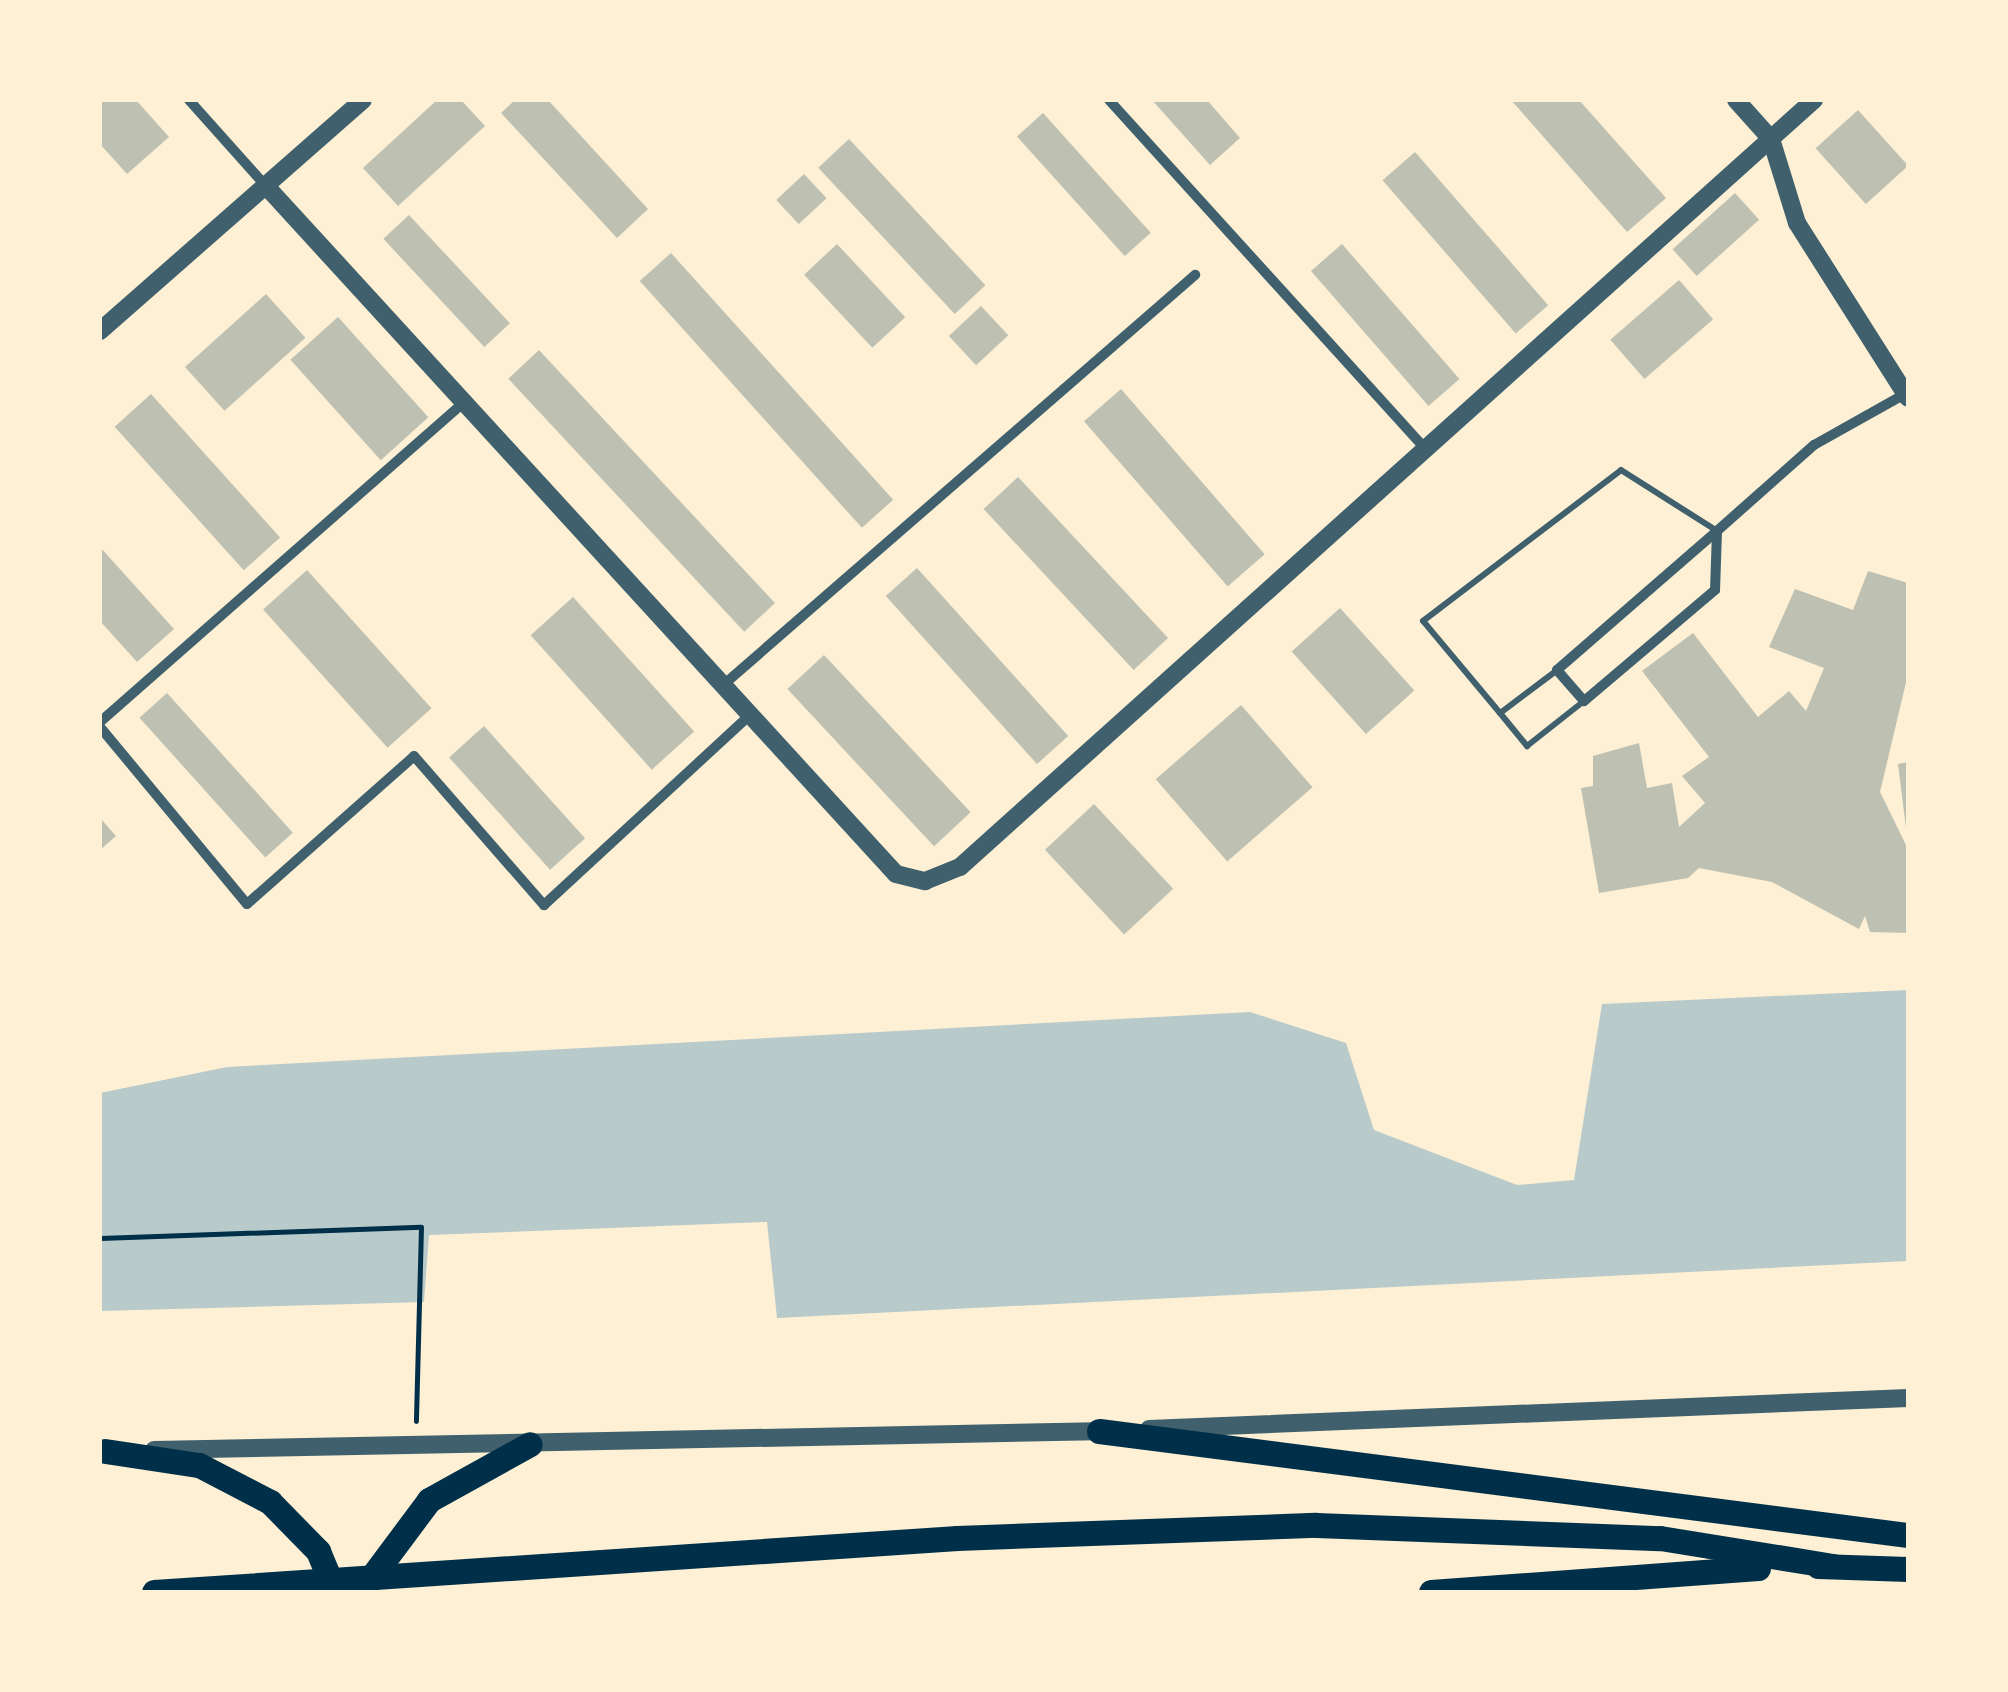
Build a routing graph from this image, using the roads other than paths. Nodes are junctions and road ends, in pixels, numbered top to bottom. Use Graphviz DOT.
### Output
graph roads {
  1 [pos="189,100"];
  2 [pos="362,100"];
  3 [pos="1109,100"];
  4 [pos="1736,100"];
  5 [pos="1814,100"];
  6 [pos="1771,139"];
  7 [pos="266,186"];
  8 [pos="1195,275"];
  9 [pos="100,331"];
  10 [pos="1906,396"];
  11 [pos="462,403"];
  12 [pos="1426,450"];
  13 [pos="1717,530"];
  14 [pos="1557,670"];
  15 [pos="722,686"];
  16 [pos="1584,701"];
  17 [pos="1500,713"];
  18 [pos="749,716"];
  19 [pos="100,724"];
  20 [pos="1908,1398"];
  21 [pos="1100,1431"];
  22 [pos="530,1444"];
  23 [pos="102,1451"];
  24 [pos="1908,1536"];
  25 [pos="1833,1566"];
  26 [pos="1908,1569"];
  27 [pos="154,1592"];
  28 [pos="335,1592"];
  29 [pos="361,1592"];
  30 [pos="1431,1592"];
  1 -- 7 [label="street"];
  2 -- 7 [label="street"];
  3 -- 12 [label="street"];
  4 -- 6 [label="street"];
  5 -- 6 [label="street"];
  6 -- 10 [label="street"];
  6 -- 12 [label="street"];
  7 -- 9 [label="street"];
  7 -- 11 [label="street"];
  8 -- 15 [label="street"];
  10 -- 13 [label="street"];
  11 -- 15 [label="street"];
  11 -- 19 [label="street"];
  12 -- 18 [label="street"];
  13 -- 14 [label="street"];
  13 -- 16 [label="street"];
  13 -- 17 [label="lane"];
  14 -- 16 [label="street"];
  14 -- 17 [label="lane"];
  15 -- 18 [label="street"];
  16 -- 17 [label="lane"];
  18 -- 19 [label="street"];
  20 -- 21 [label="street"];
  21 -- 22 [label="street"];
  21 -- 24 [label="highway"];
  22 -- 23 [label="street"];
  22 -- 29 [label="highway"];
  23 -- 28 [label="highway"];
  25 -- 26 [label="highway"];
  25 -- 27 [label="highway"];
  25 -- 30 [label="highway"];
}
